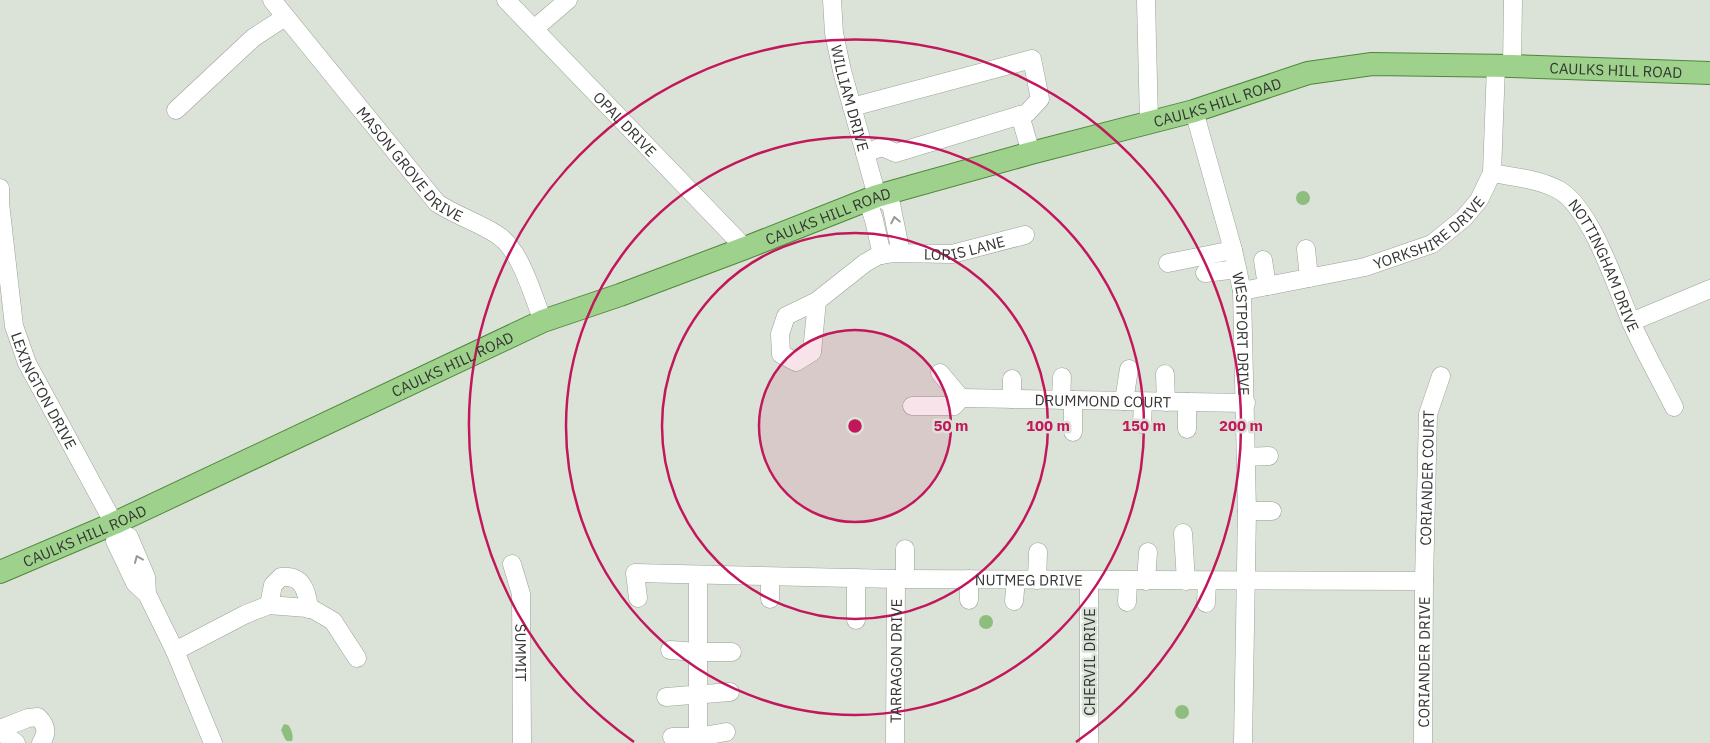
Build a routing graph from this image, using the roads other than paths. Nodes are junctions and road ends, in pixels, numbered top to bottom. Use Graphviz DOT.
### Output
graph roads {
  1 [pos="272,0"];
  2 [pos="506,0"];
  3 [pos="568,0"];
  4 [pos="832,0"];
  5 [pos="1146,0"];
  6 [pos="1513,0"];
  7 [pos="285,17"];
  8 [pos="534,29"];
  9 [pos="1504,66"];
  10 [pos="1710,73"];
  11 [pos="852,107"];
  12 [pos="176,110"];
  13 [pos="1194,111"];
  14 [pos="1020,115"];
  15 [pos="1149,122"];
  16 [pos="865,153"];
  17 [pos="1031,153"];
  18 [pos="1492,173"];
  19 [pos="0,188"];
  20 [pos="877,196"];
  21 [pos="0,203"];
  22 [pos="1025,236"];
  23 [pos="745,248"];
  24 [pos="1306,249"];
  25 [pos="1233,250"];
  26 [pos="901,253"];
  27 [pos="882,255"];
  28 [pos="1263,260"];
  29 [pos="1168,263"];
  30 [pos="1237,269"];
  31 [pos="1205,273"];
  32 [pos="1310,278"];
  33 [pos="1266,286"];
  34 [pos="1710,289"];
  35 [pos="1242,291"];
  36 [pos="818,302"];
  37 [pos="543,321"];
  38 [pos="1631,322"];
  39 [pos="1129,369"];
  40 [pos="940,373"];
  41 [pos="1165,374"];
  42 [pos="1441,376"];
  43 [pos="1062,377"];
  44 [pos="1012,379"];
  45 [pos="961,398"];
  46 [pos="1012,399"];
  47 [pos="1067,400"];
  48 [pos="1124,401"];
  49 [pos="1143,402"];
  50 [pos="1166,402"];
  51 [pos="1187,402"];
  52 [pos="1246,403"];
  53 [pos="912,406"];
  54 [pos="1674,407"];
  55 [pos="1142,424"];
  56 [pos="1187,429"];
  57 [pos="1073,432"];
  58 [pos="1246,456"];
  59 [pos="1269,456"];
  60 [pos="1247,511"];
  61 [pos="1272,511"];
  62 [pos="116,527"];
  63 [pos="1183,533"];
  64 [pos="904,549"];
  65 [pos="1038,552"];
  66 [pos="1148,552"];
  67 [pos="512,564"];
  68 [pos="0,572"];
  69 [pos="698,576"];
  70 [pos="770,577"];
  71 [pos="856,578"];
  72 [pos="900,579"];
  73 [pos="970,580"];
  74 [pos="1016,580"];
  75 [pos="1037,580"];
  76 [pos="1246,580"];
  77 [pos="1090,581"];
  78 [pos="1128,581"];
  79 [pos="1146,581"];
  80 [pos="1186,581"];
  81 [pos="1207,581"];
  82 [pos="1424,581"];
  83 [pos="638,598"];
  84 [pos="770,598"];
  85 [pos="969,600"];
  86 [pos="1014,601"];
  87 [pos="1127,602"];
  88 [pos="1206,603"];
  89 [pos="268,606"];
  90 [pos="309,609"];
  91 [pos="856,620"];
  92 [pos="670,650"];
  93 [pos="175,651"];
  94 [pos="698,652"];
  95 [pos="732,652"];
  96 [pos="357,658"];
  97 [pos="730,692"];
  98 [pos="698,696"];
  99 [pos="666,697"];
  100 [pos="0,730"];
  101 [pos="726,732"];
  102 [pos="672,737"];
  103 [pos="698,740"];
  104 [pos="16,743"];
  105 [pos="41,743"];
  106 [pos="213,743"];
  107 [pos="522,743"];
  108 [pos="895,743"];
  109 [pos="1089,743"];
  110 [pos="1243,743"];
  111 [pos="1423,743"];
  1 -- 7 [label="street, MASON GROVE DRIVE"];
  2 -- 8 [label="street, OPAL DRIVE"];
  3 -- 8 [label="street"];
  4 -- 11 [label="street, WILLIAM DRIVE"];
  5 -- 15 [label="street"];
  6 -- 9 [label="street, YORKSHIRE DRIVE"];
  7 -- 12 [label="street"];
  7 -- 37 [label="street, MASON GROVE DRIVE"];
  8 -- 23 [label="street, OPAL DRIVE"];
  9 -- 10 [label="main road, CAULKS HILL ROAD"];
  9 -- 13 [label="main road, CAULKS HILL ROAD"];
  9 -- 18 [label="street, YORKSHIRE DRIVE"];
  11 -- 14 [label="street"];
  11 -- 16 [label="street, WILLIAM DRIVE"];
  13 -- 15 [label="main road, CAULKS HILL ROAD"];
  13 -- 25 [label="street, WESTPORT DRIVE"];
  14 -- 16 [label="street"];
  14 -- 17 [label="street"];
  15 -- 17 [label="main road, CAULKS HILL ROAD"];
  16 -- 20 [label="street, WILLIAM DRIVE"];
  17 -- 20 [label="main road, CAULKS HILL ROAD"];
  18 -- 32 [label="street, YORKSHIRE DRIVE"];
  18 -- 38 [label="street, NOTTINGHAM DRIVE"];
  19 -- 21 [label="street, LEXINGTON DRIVE"];
  20 -- 23 [label="main road, CAULKS HILL ROAD"];
  26 -- 20 [label="street, LORIS LANE, one-way"];
  20 -- 27 [label="street"];
  21 -- 62 [label="street, LEXINGTON DRIVE"];
  22 -- 26 [label="street, LORIS LANE"];
  23 -- 37 [label="main road, CAULKS HILL ROAD"];
  24 -- 32 [label="street"];
  25 -- 29 [label="street"];
  25 -- 30 [label="street, WESTPORT DRIVE"];
  26 -- 27 [label="street, LORIS LANE"];
  27 -- 36 [label="street, LORIS LANE"];
  28 -- 33 [label="street"];
  30 -- 31 [label="street"];
  30 -- 35 [label="street, WESTPORT DRIVE"];
  32 -- 33 [label="street, YORKSHIRE DRIVE"];
  33 -- 35 [label="street, YORKSHIRE DRIVE"];
  34 -- 38 [label="street"];
  35 -- 52 [label="street, WESTPORT DRIVE"];
  37 -- 62 [label="main road, CAULKS HILL ROAD"];
  38 -- 54 [label="street, NOTTINGHAM DRIVE"];
  39 -- 48 [label="street"];
  40 -- 45 [label="street"];
  41 -- 50 [label="street"];
  42 -- 82 [label="street, CORIANDER COURT"];
  43 -- 47 [label="street"];
  44 -- 46 [label="street"];
  45 -- 46 [label="street, DRUMMOND COURT"];
  45 -- 53 [label="street"];
  46 -- 47 [label="street, DRUMMOND COURT"];
  47 -- 48 [label="street, DRUMMOND COURT"];
  47 -- 57 [label="street"];
  48 -- 49 [label="street, DRUMMOND COURT"];
  49 -- 50 [label="street, DRUMMOND COURT"];
  49 -- 55 [label="street"];
  50 -- 51 [label="street, DRUMMOND COURT"];
  51 -- 52 [label="street, DRUMMOND COURT"];
  51 -- 56 [label="street"];
  52 -- 58 [label="street, WESTPORT DRIVE"];
  58 -- 59 [label="street"];
  58 -- 60 [label="street, WESTPORT DRIVE"];
  60 -- 61 [label="street"];
  60 -- 76 [label="street, WESTPORT DRIVE"];
  62 -- 68 [label="main road, CAULKS HILL ROAD"];
  62 -- 93 [label="street, LEXINGTON DRIVE"];
  63 -- 80 [label="street"];
  64 -- 72 [label="street, TARRAGON DRIVE"];
  65 -- 75 [label="street"];
  66 -- 79 [label="street"];
  67 -- 107 [label="street, SUMMIT"];
  69 -- 70 [label="street, NUTMEG DRIVE"];
  69 -- 83 [label="street, NUTMEG DRIVE"];
  69 -- 94 [label="street"];
  70 -- 71 [label="street, NUTMEG DRIVE"];
  70 -- 84 [label="street"];
  71 -- 72 [label="street, NUTMEG DRIVE"];
  71 -- 91 [label="street"];
  72 -- 73 [label="street, NUTMEG DRIVE"];
  72 -- 108 [label="street, TARRAGON DRIVE"];
  73 -- 74 [label="street, NUTMEG DRIVE"];
  73 -- 85 [label="street"];
  74 -- 75 [label="street, NUTMEG DRIVE"];
  74 -- 86 [label="street"];
  75 -- 77 [label="street, NUTMEG DRIVE"];
  76 -- 81 [label="street, NUTMEG DRIVE"];
  76 -- 82 [label="street, NUTMEG DRIVE"];
  76 -- 110 [label="street, WESTPORT DRIVE"];
  77 -- 78 [label="street, NUTMEG DRIVE"];
  77 -- 109 [label="street, CHERVIL DRIVE"];
  78 -- 79 [label="street, NUTMEG DRIVE"];
  78 -- 87 [label="street"];
  79 -- 80 [label="street, NUTMEG DRIVE"];
  80 -- 81 [label="street, NUTMEG DRIVE"];
  81 -- 88 [label="street"];
  82 -- 111 [label="street, CORIANDER DRIVE"];
  89 -- 90 [label="street"];
  89 -- 90 [label="street"];
  89 -- 93 [label="street"];
  90 -- 96 [label="street"];
  92 -- 94 [label="street"];
  93 -- 106 [label="street, LEXINGTON DRIVE"];
  94 -- 95 [label="street"];
  94 -- 98 [label="street"];
  97 -- 98 [label="street"];
  98 -- 99 [label="street"];
  98 -- 103 [label="street"];
  100 -- 104 [label="street"];
  100 -- 105 [label="street"];
  101 -- 103 [label="street"];
  102 -- 103 [label="street"];
}
